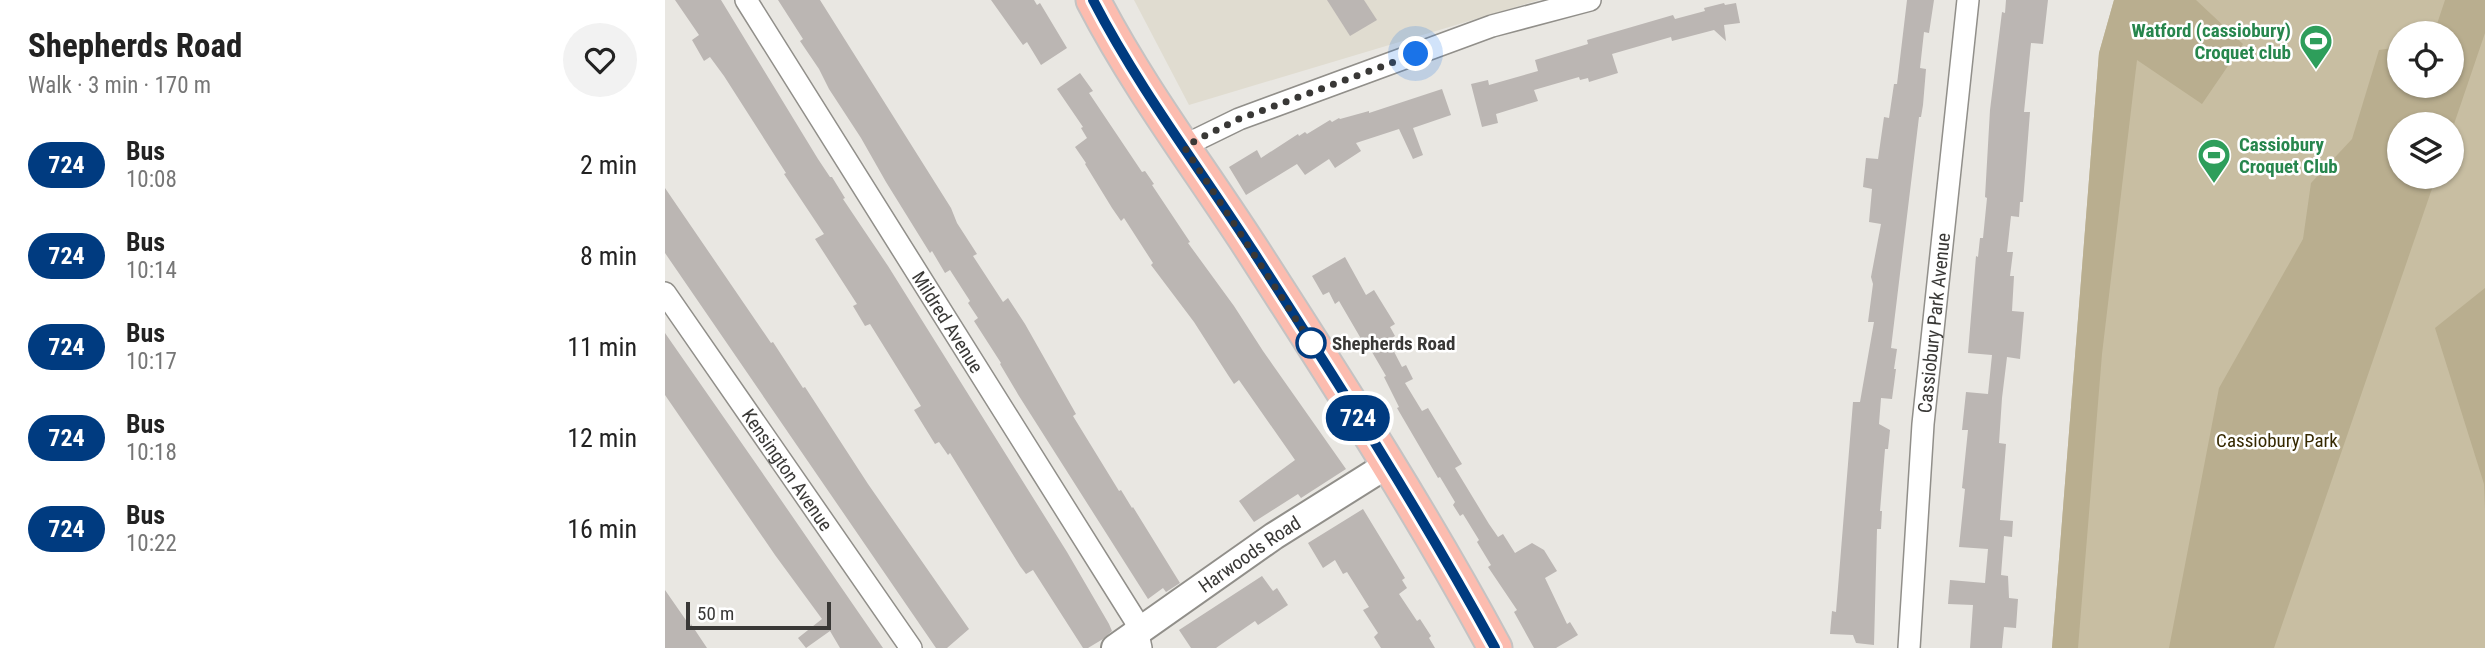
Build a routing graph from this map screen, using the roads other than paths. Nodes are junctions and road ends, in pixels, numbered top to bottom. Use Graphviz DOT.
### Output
graph roads {
  1 [pos="746,0"];
  2 [pos="1093,0"];
  3 [pos="1590,0"];
  4 [pos="1968,0"];
  5 [pos="1185,148"];
  6 [pos="665,293"];
  7 [pos="1387,465"];
  8 [pos="1139,640"];
  9 [pos="911,648"];
  10 [pos="1115,648"];
  11 [pos="1495,648"];
  12 [pos="1909,648"];
  1 -- 8 [label="street, Mildred Avenue"];
  2 -- 5 [label="main road"];
  3 -- 5 [label="street"];
  4 -- 12 [label="street, Cassiobury Park Avenue"];
  5 -- 7 [label="main road"];
  6 -- 9 [label="street, Kensington Avenue"];
  7 -- 8 [label="street, Harwoods Road"];
  7 -- 11 [label="main road"];
  8 -- 10 [label="street, Harwoods Road"];
}
